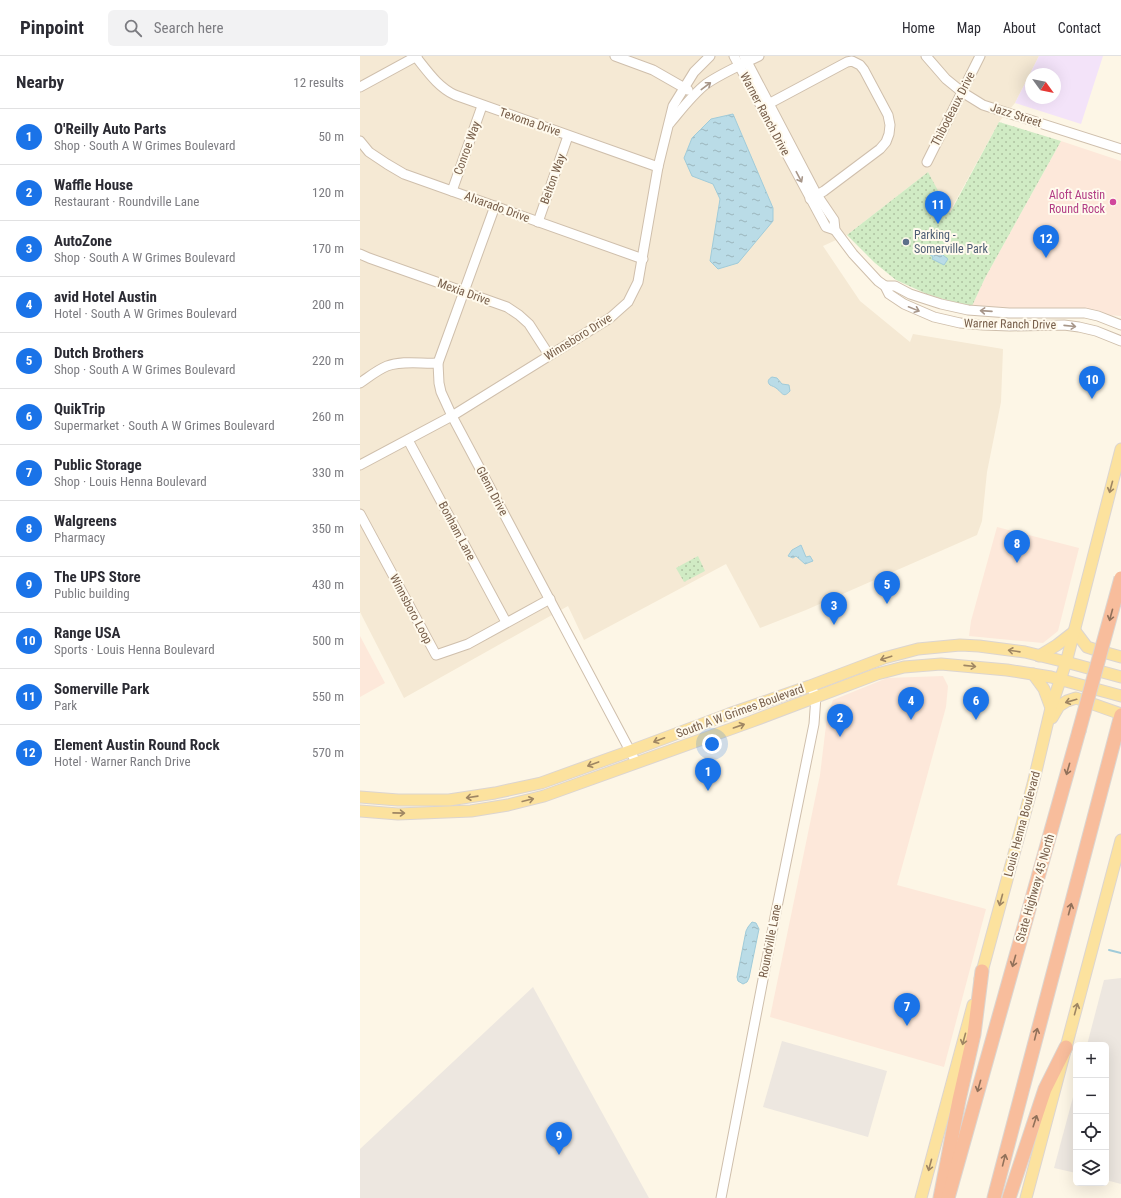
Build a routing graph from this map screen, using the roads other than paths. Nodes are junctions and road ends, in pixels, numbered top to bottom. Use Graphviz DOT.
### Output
graph roads {
  1 [pos="417,56"];
  2 [pos="615,56"];
  3 [pos="710,56"];
  4 [pos="734,56"];
  5 [pos="759,56"];
  6 [pos="926,56"];
  7 [pos="980,56"];
  8 [pos="743,61"];
  9 [pos="360,87"];
  10 [pos="684,87"];
  11 [pos="962,92"];
  12 [pos="694,95"];
  13 [pos="482,106"];
  14 [pos="765,106"];
  15 [pos="669,124"];
  16 [pos="568,136"];
  17 [pos="360,141"];
  18 [pos="1121,149"];
  19 [pos="927,162"];
  20 [pos="658,168"];
  21 [pos="452,190"];
  22 [pos="814,197"];
  23 [pos="495,206"];
  24 [pos="538,222"];
  25 [pos="360,254"];
  26 [pos="642,259"];
  27 [pos="885,286"];
  28 [pos="464,292"];
  29 [pos="1009,313"];
  30 [pos="1121,325"];
  31 [pos="1010,326"];
  32 [pos="1121,341"];
  33 [pos="549,355"];
  34 [pos="438,363"];
  35 [pos="360,383"];
  36 [pos="452,416"];
  37 [pos="408,440"];
  38 [pos="1121,449"];
  39 [pos="360,465"];
  40 [pos="360,514"];
  41 [pos="1121,578"];
  42 [pos="550,599"];
  43 [pos="506,622"];
  44 [pos="1074,631"];
  45 [pos="996,648"];
  46 [pos="1039,656"];
  47 [pos="1121,657"];
  48 [pos="1066,662"];
  49 [pos="940,664"];
  50 [pos="1033,674"];
  51 [pos="1121,677"];
  52 [pos="1060,679"];
  53 [pos="810,686"];
  54 [pos="816,696"];
  55 [pos="1121,696"];
  56 [pos="1051,708"];
  57 [pos="1121,715"];
  58 [pos="1047,727"];
  59 [pos="630,751"];
  60 [pos="636,762"];
  61 [pos="360,797"];
  62 [pos="449,800"];
  63 [pos="360,811"];
  64 [pos="451,812"];
  65 [pos="1121,840"];
  66 [pos="982,971"];
  67 [pos="1066,1046"];
  68 [pos="721,1198"];
  69 [pos="921,1198"];
  70 [pos="940,1198"];
  71 [pos="948,1198"];
  72 [pos="994,1198"];
  73 [pos="1009,1198"];
  74 [pos="1026,1198"];
  1 -- 9 [label="street"];
  1 -- 13 [label="street, Texoma Drive"];
  2 -- 10 [label="street"];
  3 -- 10 [label="street, Winnsboro Drive"];
  4 -- 8 [label="street, Warner Ranch Drive"];
  5 -- 8 [label="street, Winnsboro Drive"];
  6 -- 11 [label="street, Jazz Street"];
  7 -- 11 [label="street, Thibodeaux Drive"];
  12 -- 8 [label="street, Winnsboro Drive, one-way"];
  8 -- 14 [label="street, Warner Ranch Drive"];
  10 -- 12 [label="street"];
  10 -- 15 [label="street, Winnsboro Drive"];
  11 -- 18 [label="street, Jazz Street"];
  11 -- 19 [label="street, Thibodeaux Drive"];
  12 -- 15 [label="street, Winnsboro Drive"];
  13 -- 16 [label="street, Texoma Drive"];
  13 -- 21 [label="street, Conroe Way"];
  14 -- 22 [label="street, Warner Ranch Drive"];
  14 -- 22 [label="street"];
  15 -- 20 [label="street, Winnsboro Drive"];
  16 -- 20 [label="street, Texoma Drive"];
  16 -- 24 [label="street, Belton Way"];
  17 -- 21 [label="street, Alvarado Drive"];
  20 -- 26 [label="street, Winnsboro Drive"];
  21 -- 23 [label="street, Alvarado Drive"];
  22 -- 27 [label="street, Warner Ranch Drive"];
  23 -- 24 [label="street, Alvarado Drive"];
  23 -- 28 [label="street, Glenn Drive"];
  24 -- 26 [label="street, Alvarado Drive"];
  25 -- 28 [label="street, Mexia Drive"];
  26 -- 33 [label="street, Winnsboro Drive"];
  29 -- 27 [label="street, Warner Ranch Drive, one-way"];
  27 -- 31 [label="street, Warner Ranch Drive, one-way"];
  28 -- 33 [label="street, Mexia Drive"];
  28 -- 34 [label="street, Glenn Drive"];
  29 -- 30 [label="street, Warner Ranch Drive"];
  29 -- 31 [label="street"];
  31 -- 32 [label="street, Warner Ranch Drive, one-way"];
  33 -- 36 [label="street, Winnsboro Drive"];
  34 -- 35 [label="street"];
  34 -- 36 [label="street, Glenn Drive"];
  36 -- 37 [label="street"];
  36 -- 42 [label="street, Glenn Drive"];
  37 -- 39 [label="street"];
  37 -- 43 [label="street, Bonham Lane"];
  38 -- 44 [label="main road, Louis Henna Boulevard, one-way"];
  40 -- 43 [label="street, Winnsboro Loop"];
  41 -- 71 [label="highway, State Highway 45 North, one-way, bridge"];
  42 -- 43 [label="street, Winnsboro Loop"];
  42 -- 59 [label="street, Glenn Drive"];
  44 -- 46 [label="main road"];
  44 -- 47 [label="main road"];
  44 -- 48 [label="main road, Louis Henna Boulevard"];
  46 -- 45 [label="main road, South A W Grimes Boulevard, one-way"];
  45 -- 49 [label="main road"];
  45 -- 53 [label="main road, South A W Grimes Boulevard, one-way"];
  46 -- 48 [label="main road, South A W Grimes Boulevard"];
  48 -- 51 [label="main road, South A W Grimes Boulevard"];
  48 -- 52 [label="main road, Louis Henna Boulevard"];
  49 -- 50 [label="main road, South A W Grimes Boulevard, one-way"];
  49 -- 54 [label="main road, South A W Grimes Boulevard"];
  50 -- 52 [label="main road, South A W Grimes Boulevard"];
  50 -- 56 [label="main road"];
  52 -- 55 [label="main road, South A W Grimes Boulevard"];
  52 -- 56 [label="main road, Louis Henna Boulevard"];
  53 -- 54 [label="street"];
  53 -- 59 [label="main road, South A W Grimes Boulevard, one-way"];
  60 -- 54 [label="main road, South A W Grimes Boulevard, one-way"];
  54 -- 68 [label="street, Roundville Lane"];
  56 -- 58 [label="main road, Louis Henna Boulevard"];
  57 -- 58 [label="main road, one-way"];
  72 -- 57 [label="highway, one-way"];
  58 -- 66 [label="main road, Louis Henna Boulevard, one-way"];
  59 -- 60 [label="street, Glenn Drive"];
  59 -- 62 [label="main road, South A W Grimes Boulevard, one-way"];
  64 -- 60 [label="main road, South A W Grimes Boulevard, one-way"];
  61 -- 62 [label="main road, South A W Grimes Boulevard"];
  62 -- 64 [label="main road"];
  63 -- 64 [label="main road, South A W Grimes Boulevard, one-way"];
  67 -- 65 [label="main road, one-way"];
  66 -- 69 [label="main road, Louis Henna Boulevard, one-way"];
  66 -- 70 [label="highway"];
  73 -- 67 [label="highway, one-way"];
  67 -- 74 [label="main road"];
}
